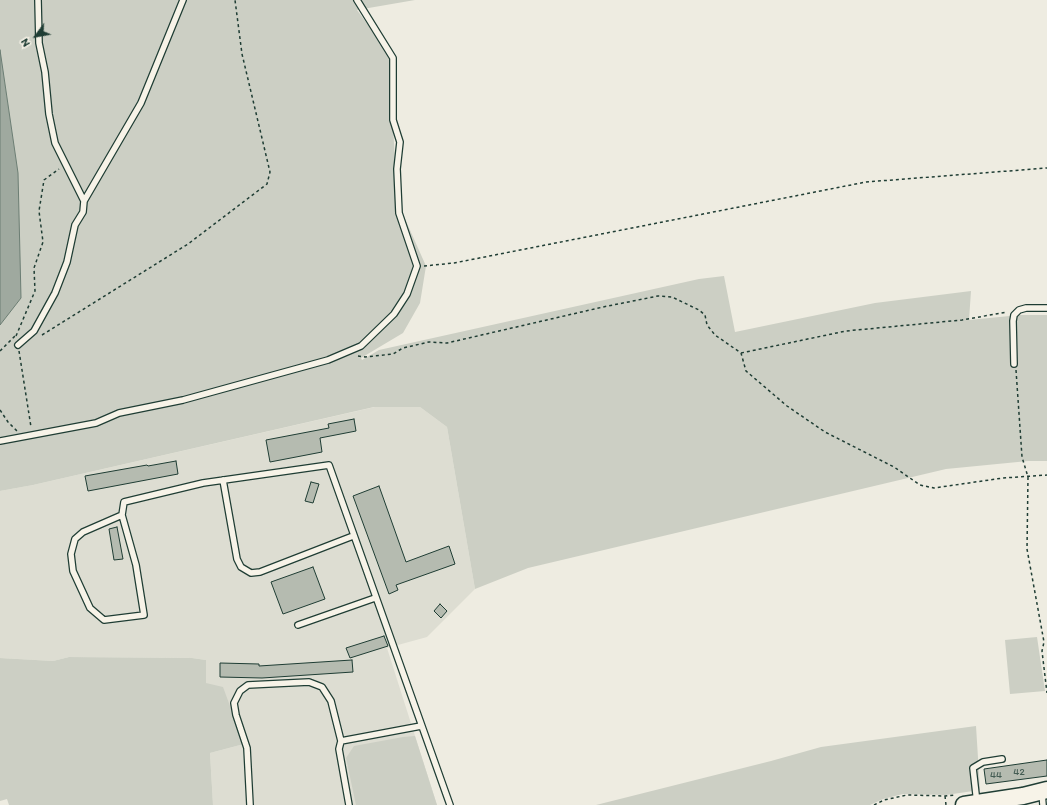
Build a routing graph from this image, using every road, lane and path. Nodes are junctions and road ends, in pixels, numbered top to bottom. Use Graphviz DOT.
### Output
graph roads {
  1 [pos="38,0"];
  2 [pos="183,0"];
  3 [pos="235,0"];
  4 [pos="357,0"];
  5 [pos="66,165"];
  6 [pos="1047,168"];
  7 [pos="84,201"];
  8 [pos="417,266"];
  9 [pos="1047,308"];
  10 [pos="1016,313"];
  11 [pos="16,335"];
  12 [pos="39,336"];
  13 [pos="18,345"];
  14 [pos="0,351"];
  15 [pos="353,351"];
  16 [pos="741,353"];
  17 [pos="1014,364"];
  18 [pos="0,410"];
  19 [pos="33,436"];
  20 [pos="25,437"];
  21 [pos="0,441"];
  22 [pos="1047,475"];
  23 [pos="1028,477"];
  24 [pos="223,480"];
  25 [pos="122,515"];
  26 [pos="354,536"];
  27 [pos="375,598"];
  28 [pos="298,625"];
  29 [pos="1047,693"];
  30 [pos="421,726"];
  31 [pos="341,741"];
  32 [pos="1002,760"];
  33 [pos="1044,796"];
  34 [pos="970,804"];
  35 [pos="250,805"];
  36 [pos="349,805"];
  37 [pos="450,805"];
  38 [pos="874,805"];
  39 [pos="946,805"];
  1 -- 5 [label="lane"];
  2 -- 7 [label="lane"];
  3 -- 12 [label="path"];
  4 -- 8 [label="lane"];
  5 -- 7 [label="lane"];
  5 -- 11 [label="path"];
  6 -- 8 [label="path"];
  7 -- 13 [label="lane"];
  8 -- 15 [label="lane"];
  9 -- 10 [label="lane"];
  10 -- 16 [label="path"];
  10 -- 17 [label="lane"];
  11 -- 13 [label="path"];
  11 -- 14 [label="path"];
  13 -- 19 [label="path"];
  15 -- 16 [label="path"];
  15 -- 19 [label="lane"];
  16 -- 23 [label="path"];
  17 -- 23 [label="path"];
  18 -- 20 [label="path"];
  19 -- 20 [label="lane"];
  20 -- 21 [label="lane"];
  22 -- 23 [label="path"];
  23 -- 29 [label="path"];
  24 -- 25 [label="lane"];
  24 -- 26 [label="lane"];
  24 -- 26 [label="lane"];
  25 -- 25 [label="lane"];
  26 -- 27 [label="lane"];
  27 -- 28 [label="lane"];
  27 -- 30 [label="lane"];
  30 -- 31 [label="lane"];
  30 -- 37 [label="lane"];
  31 -- 35 [label="lane"];
  31 -- 36 [label="lane"];
  32 -- 34 [label="lane"];
  33 -- 34 [label="street"];
  38 -- 39 [label="path"];
}
